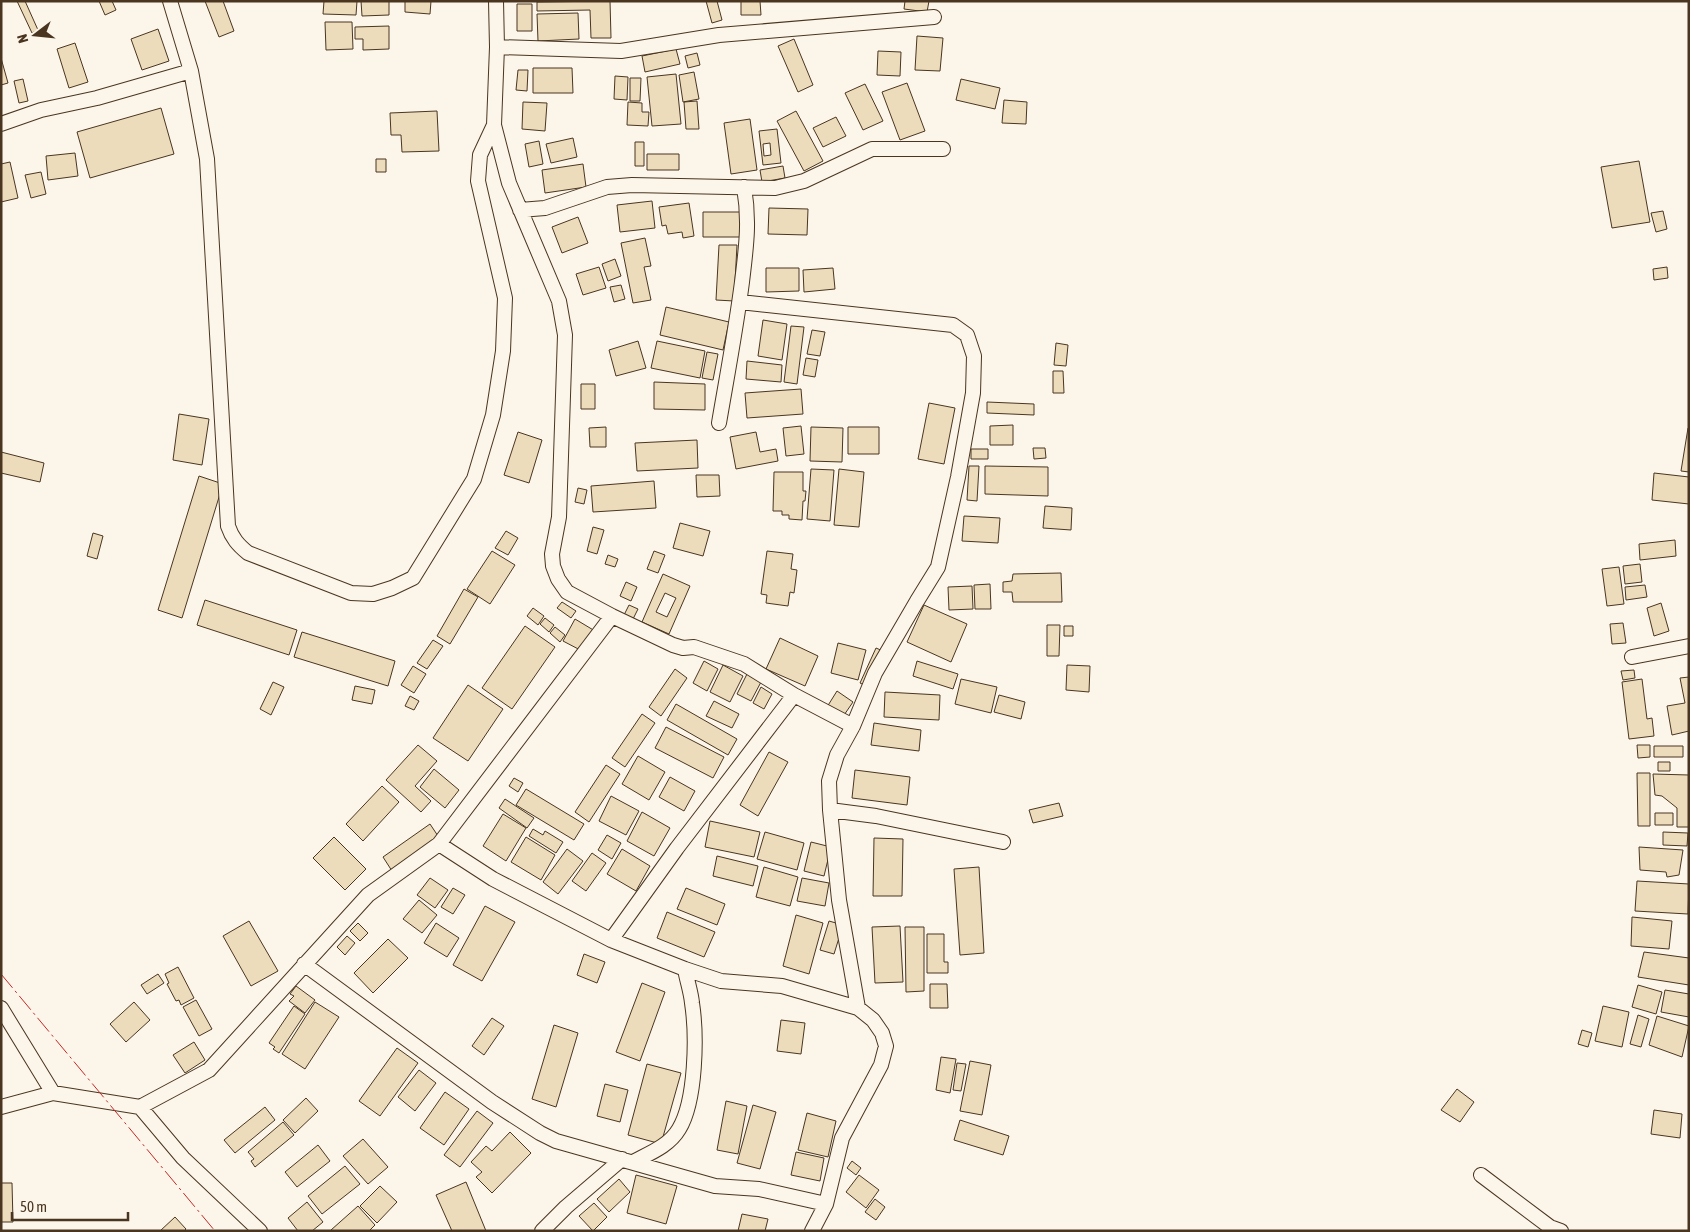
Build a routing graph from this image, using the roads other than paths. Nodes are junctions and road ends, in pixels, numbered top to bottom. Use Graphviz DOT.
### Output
graph roads {
  1 [pos="170,1"];
  2 [pos="496,1"];
  3 [pos="934,17"];
  4 [pos="497,47"];
  5 [pos="191,71"];
  6 [pos="1,124"];
  7 [pos="494,125"];
  8 [pos="943,149"];
  9 [pos="744,187"];
  10 [pos="520,210"];
  11 [pos="740,302"];
  12 [pos="720,423"];
  13 [pos="612,616"];
  14 [pos="1689,646"];
  15 [pos="1632,657"];
  16 [pos="794,695"];
  17 [pos="853,726"];
  18 [pos="830,810"];
  19 [pos="1003,842"];
  20 [pos="439,844"];
  21 [pos="611,940"];
  22 [pos="304,964"];
  23 [pos="685,969"];
  24 [pos="1,1008"];
  25 [pos="858,1008"];
  26 [pos="53,1093"];
  27 [pos="1,1107"];
  28 [pos="140,1107"];
  29 [pos="627,1160"];
  30 [pos="1481,1175"];
  31 [pos="826,1204"];
  32 [pos="260,1231"];
  33 [pos="542,1231"];
  34 [pos="812,1231"];
  35 [pos="1561,1231"];
  1 -- 5 [label="street"];
  2 -- 4 [label="street"];
  3 -- 4 [label="street"];
  4 -- 7 [label="street"];
  5 -- 6 [label="street"];
  5 -- 7 [label="street"];
  7 -- 10 [label="street"];
  8 -- 9 [label="street"];
  9 -- 10 [label="street"];
  9 -- 11 [label="street"];
  10 -- 13 [label="street"];
  11 -- 12 [label="street"];
  11 -- 17 [label="street"];
  13 -- 16 [label="street"];
  13 -- 20 [label="street"];
  14 -- 15 [label="street"];
  16 -- 17 [label="street"];
  16 -- 21 [label="street"];
  17 -- 18 [label="street"];
  18 -- 19 [label="street"];
  18 -- 25 [label="street"];
  20 -- 21 [label="street"];
  20 -- 22 [label="street"];
  21 -- 23 [label="street"];
  22 -- 28 [label="street"];
  22 -- 29 [label="street"];
  23 -- 25 [label="street"];
  23 -- 29 [label="street"];
  24 -- 26 [label="street"];
  25 -- 31 [label="street"];
  26 -- 27 [label="street"];
  26 -- 28 [label="street"];
  28 -- 32 [label="street"];
  29 -- 31 [label="street"];
  29 -- 33 [label="street"];
  30 -- 35 [label="street"];
  31 -- 34 [label="street"];
}
